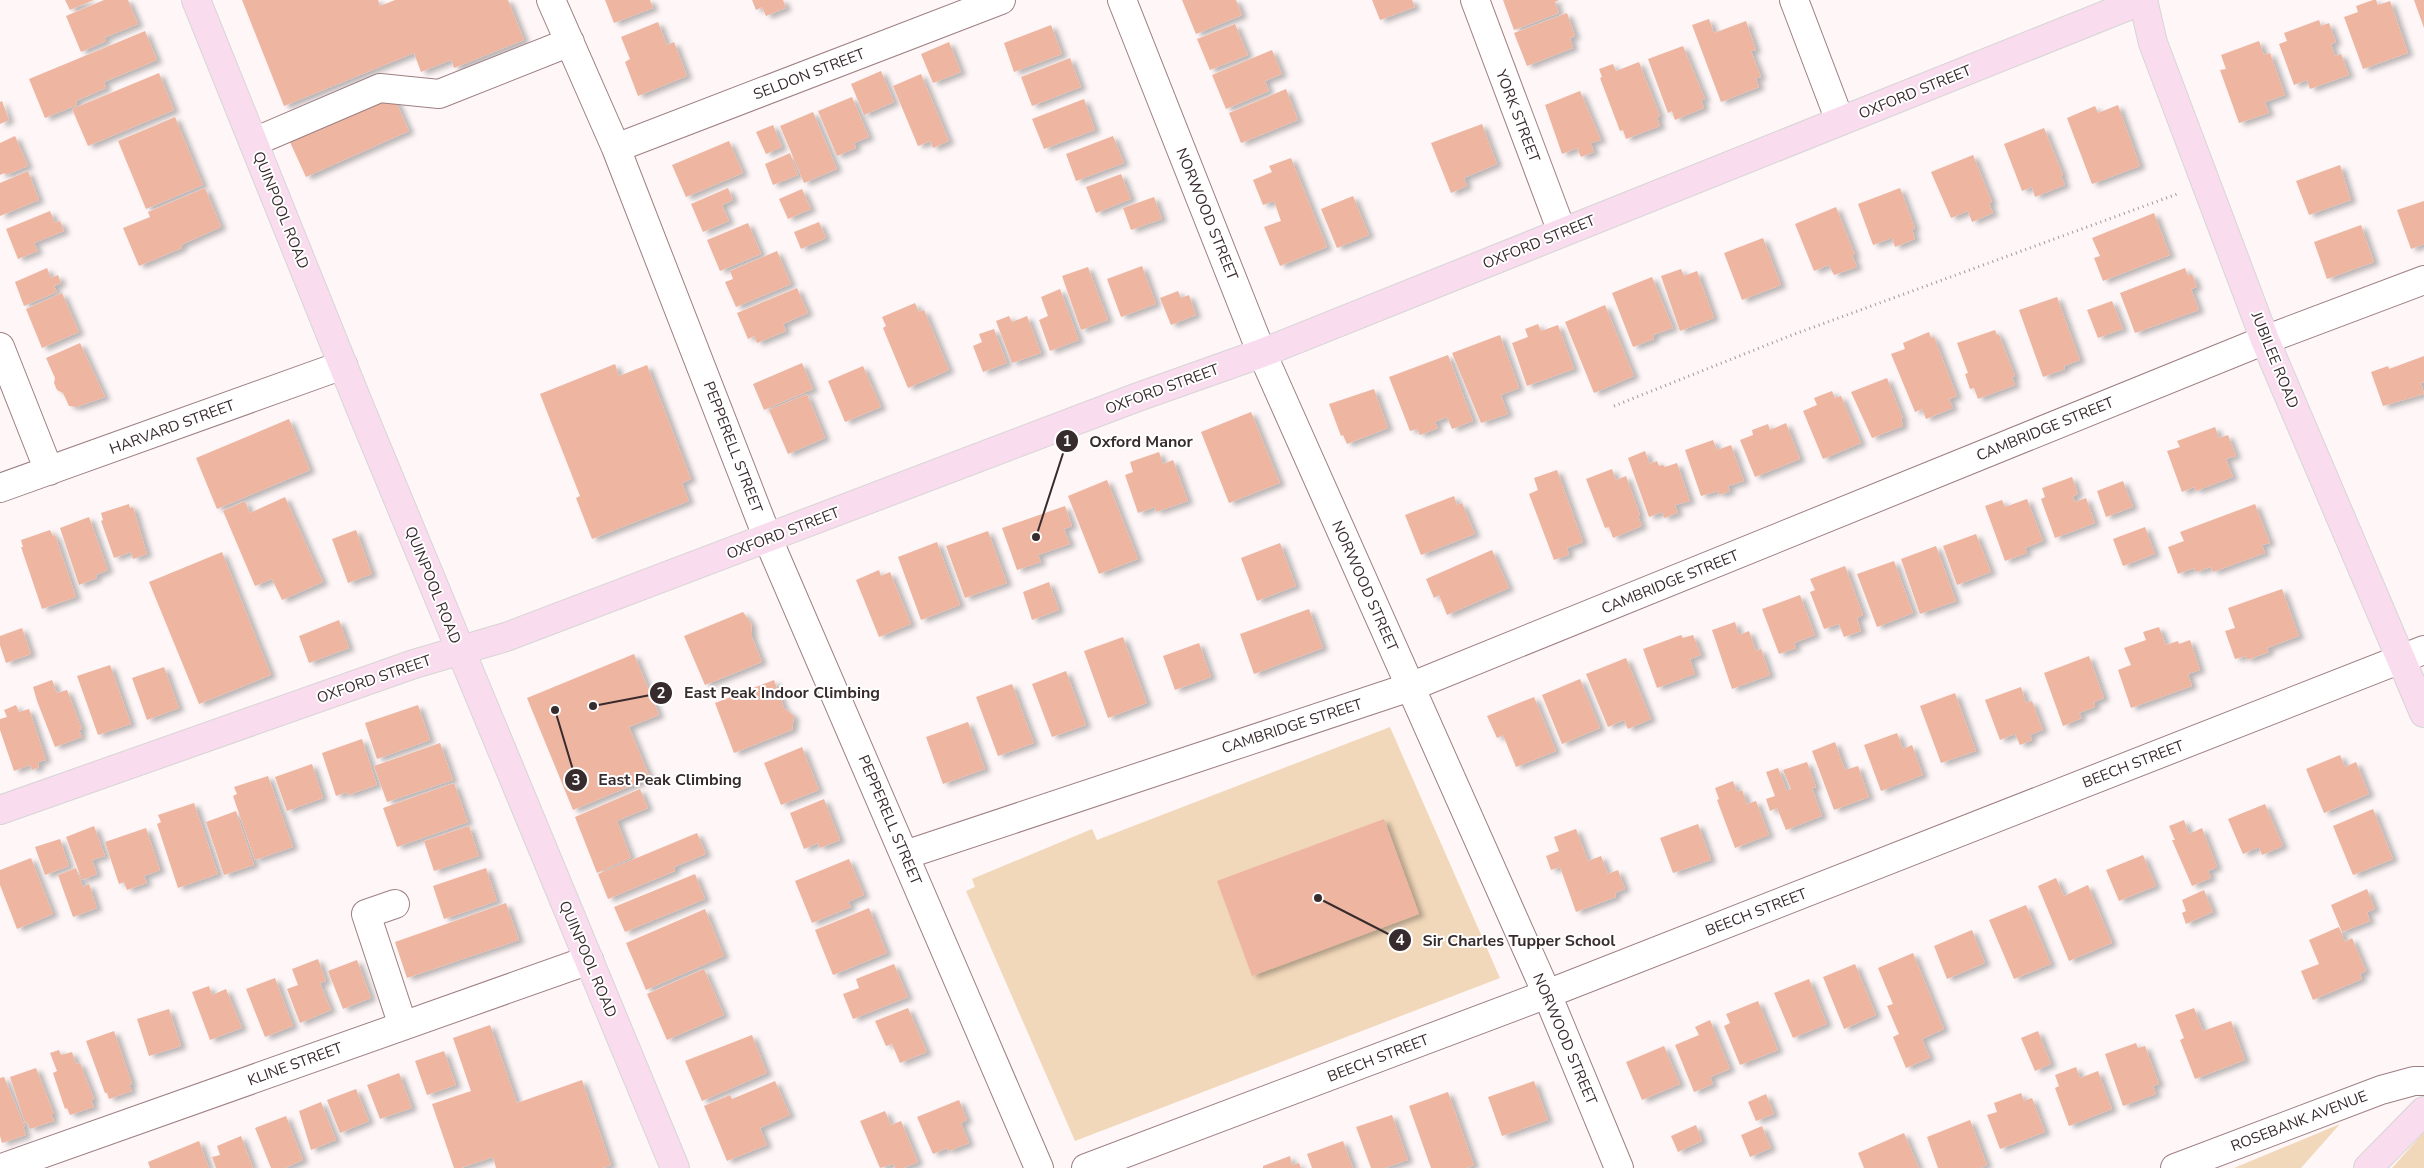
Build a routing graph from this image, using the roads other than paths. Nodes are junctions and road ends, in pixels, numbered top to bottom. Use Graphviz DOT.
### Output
graph roads {
  1 [pos="196,0"];
  2 [pos="551,0"];
  3 [pos="1001,0"];
  4 [pos="1122,0"];
  5 [pos="1474,0"];
  6 [pos="1794,0"];
  7 [pos="2143,0"];
  8 [pos="570,42"];
  9 [pos="1840,122"];
  10 [pos="254,142"];
  11 [pos="616,148"];
  12 [pos="1562,232"];
  13 [pos="2424,280"];
  14 [pos="2265,340"];
  15 [pos="0,347"];
  16 [pos="1262,352"];
  17 [pos="343,365"];
  18 [pos="48,471"];
  19 [pos="0,488"];
  20 [pos="768,539"];
  21 [pos="460,651"];
  22 [pos="2413,654"];
  23 [pos="1410,687"];
  24 [pos="2424,713"];
  25 [pos="0,810"];
  26 [pos="905,855"];
  27 [pos="395,904"];
  28 [pos="589,960"];
  29 [pos="1547,994"];
  30 [pos="403,1026"];
  31 [pos="2424,1081"];
  32 [pos="2424,1111"];
  33 [pos="2,1168"];
  34 [pos="675,1168"];
  35 [pos="1038,1168"];
  36 [pos="1086,1168"];
  37 [pos="1619,1168"];
  38 [pos="2175,1168"];
  39 [pos="2368,1168"];
  1 -- 10 [label="main road, QUINPOOL ROAD"];
  2 -- 8 [label="street, PEPPERELL STREET"];
  3 -- 11 [label="street, SELDON STREET"];
  4 -- 16 [label="street, NORWOOD STREET"];
  5 -- 12 [label="street, YORK STREET"];
  6 -- 9 [label="street"];
  7 -- 9 [label="main road, OXFORD STREET"];
  7 -- 14 [label="main road, JUBILEE ROAD"];
  8 -- 10 [label="street"];
  8 -- 11 [label="street, PEPPERELL STREET"];
  9 -- 12 [label="main road, OXFORD STREET"];
  10 -- 17 [label="main road, QUINPOOL ROAD"];
  11 -- 20 [label="street, PEPPERELL STREET"];
  12 -- 16 [label="main road, OXFORD STREET"];
  13 -- 14 [label="street, CAMBRIDGE STREET"];
  14 -- 22 [label="main road, JUBILEE ROAD"];
  14 -- 23 [label="street, CAMBRIDGE STREET"];
  15 -- 18 [label="street"];
  16 -- 20 [label="main road, OXFORD STREET"];
  16 -- 23 [label="street, NORWOOD STREET"];
  17 -- 18 [label="street, HARVARD STREET"];
  17 -- 21 [label="main road, QUINPOOL ROAD"];
  18 -- 19 [label="street, HARVARD STREET"];
  20 -- 21 [label="main road, OXFORD STREET"];
  20 -- 26 [label="street, PEPPERELL STREET"];
  21 -- 25 [label="main road, OXFORD STREET"];
  21 -- 28 [label="main road, QUINPOOL ROAD"];
  22 -- 24 [label="main road, JUBILEE ROAD"];
  22 -- 29 [label="street, BEECH STREET"];
  23 -- 26 [label="street, CAMBRIDGE STREET"];
  23 -- 29 [label="street, NORWOOD STREET"];
  26 -- 35 [label="street, PEPPERELL STREET"];
  27 -- 30 [label="street"];
  28 -- 30 [label="street, KLINE STREET"];
  28 -- 34 [label="main road, QUINPOOL ROAD"];
  29 -- 36 [label="street, BEECH STREET"];
  29 -- 37 [label="street, NORWOOD STREET"];
  30 -- 33 [label="street, KLINE STREET"];
  31 -- 38 [label="street, ROSEBANK AVENUE"];
  32 -- 39 [label="main road"];
}
